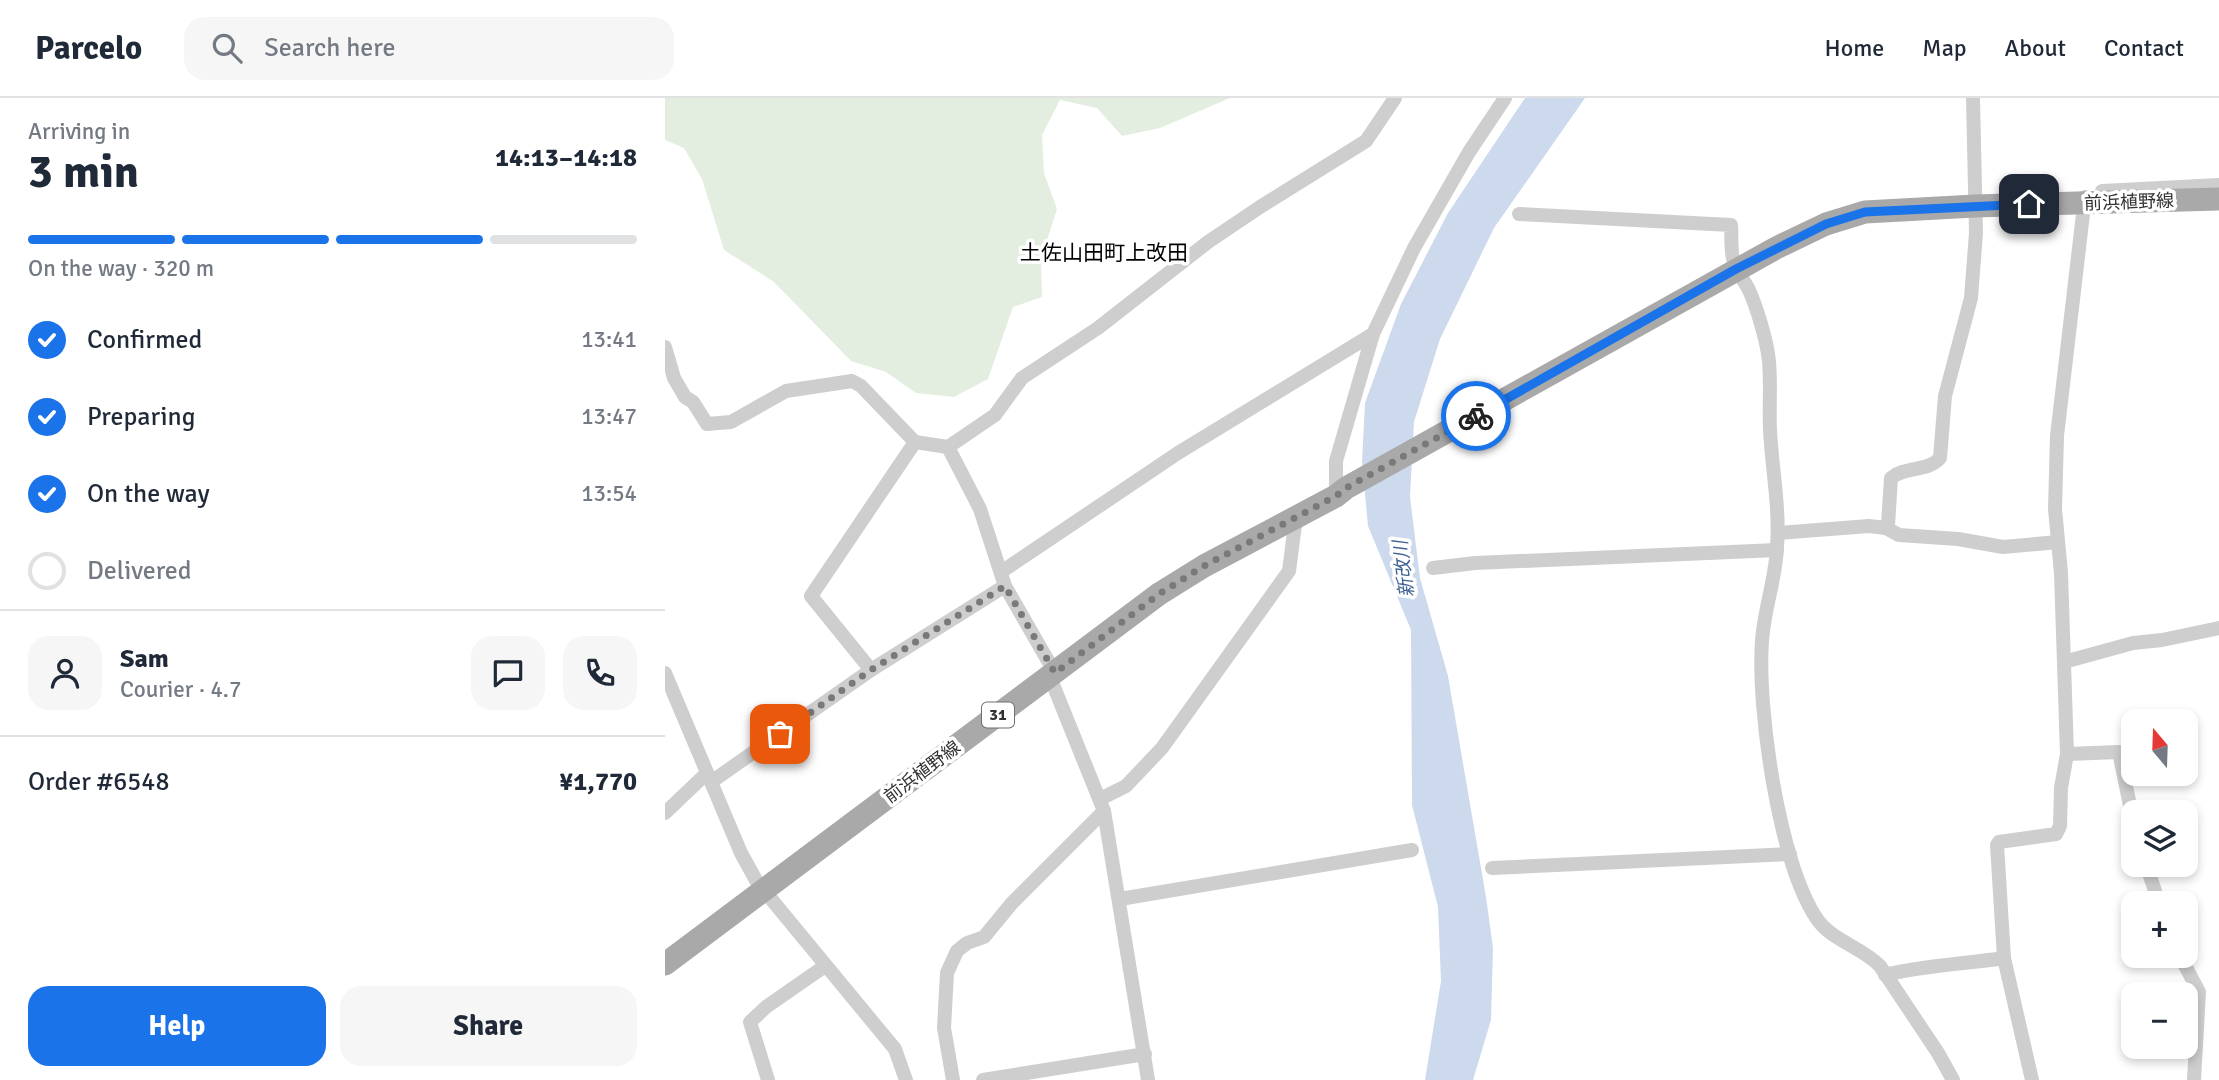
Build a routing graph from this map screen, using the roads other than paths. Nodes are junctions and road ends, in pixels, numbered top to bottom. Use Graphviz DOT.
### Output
graph roads {
  1 [pos="1395,98"];
  2 [pos="1505,98"];
  3 [pos="1973,98"];
  4 [pos="2219,185"];
  5 [pos="2219,199"];
  6 [pos="2084,203"];
  7 [pos="1975,206"];
  8 [pos="1519,214"];
  9 [pos="1736,269"];
  10 [pos="1373,334"];
  11 [pos="665,347"];
  12 [pos="915,442"];
  13 [pos="948,447"];
  14 [pos="1341,492"];
  15 [pos="1296,517"];
  16 [pos="1886,528"];
  17 [pos="1778,534"];
  18 [pos="2058,542"];
  19 [pos="1777,550"];
  20 [pos="1433,568"];
  21 [pos="1003,579"];
  22 [pos="2219,628"];
  23 [pos="2064,662"];
  24 [pos="871,670"];
  25 [pos="665,673"];
  26 [pos="1052,675"];
  27 [pos="2067,754"];
  28 [pos="709,778"];
  29 [pos="2129,800"];
  30 [pos="1102,805"];
  31 [pos="665,813"];
  32 [pos="1412,850"];
  33 [pos="1790,854"];
  34 [pos="1492,869"];
  35 [pos="762,890"];
  36 [pos="1120,899"];
  37 [pos="2004,958"];
  38 [pos="665,964"];
  39 [pos="825,966"];
  40 [pos="2187,968"];
  41 [pos="1885,975"];
  42 [pos="1145,1054"];
  43 [pos="768,1080"];
  44 [pos="906,1080"];
  45 [pos="953,1080"];
  46 [pos="983,1080"];
  47 [pos="1148,1080"];
  48 [pos="1953,1080"];
  49 [pos="2032,1080"];
  50 [pos="2194,1080"];
  1 -- 13 [label="street"];
  2 -- 10 [label="street"];
  3 -- 7 [label="street"];
  4 -- 6 [label="street"];
  5 -- 6 [label="main road, 前浜植野線 / 31"];
  6 -- 7 [label="main road, 前浜植野線 / 31"];
  6 -- 18 [label="street"];
  7 -- 9 [label="main road, 前浜植野線 / 31"];
  7 -- 16 [label="street"];
  8 -- 9 [label="street"];
  9 -- 14 [label="main road, 前浜植野線 / 31"];
  9 -- 17 [label="street"];
  10 -- 14 [label="street"];
  10 -- 21 [label="street"];
  11 -- 12 [label="street"];
  12 -- 13 [label="street"];
  12 -- 24 [label="street"];
  13 -- 21 [label="street"];
  14 -- 15 [label="main road, 前浜植野線 / 31"];
  15 -- 26 [label="main road, 前浜植野線 / 31"];
  15 -- 30 [label="street"];
  16 -- 17 [label="street"];
  16 -- 18 [label="street"];
  17 -- 19 [label="street"];
  18 -- 23 [label="street"];
  19 -- 20 [label="street"];
  19 -- 33 [label="street"];
  21 -- 24 [label="street"];
  21 -- 26 [label="street"];
  22 -- 23 [label="street"];
  23 -- 27 [label="street"];
  24 -- 28 [label="street"];
  25 -- 28 [label="street"];
  26 -- 30 [label="street"];
  26 -- 35 [label="main road, 前浜植野線 / 31"];
  27 -- 29 [label="street"];
  27 -- 37 [label="street"];
  28 -- 31 [label="street"];
  28 -- 35 [label="street"];
  30 -- 36 [label="street"];
  30 -- 45 [label="street"];
  32 -- 36 [label="street"];
  33 -- 34 [label="street"];
  33 -- 41 [label="street"];
  35 -- 38 [label="main road, 前浜植野線 / 31"];
  35 -- 39 [label="street"];
  36 -- 42 [label="street"];
  37 -- 41 [label="street"];
  37 -- 49 [label="street"];
  39 -- 43 [label="street"];
  39 -- 44 [label="street"];
  40 -- 50 [label="street"];
  41 -- 48 [label="street"];
  42 -- 46 [label="street"];
  42 -- 47 [label="street"];
}
